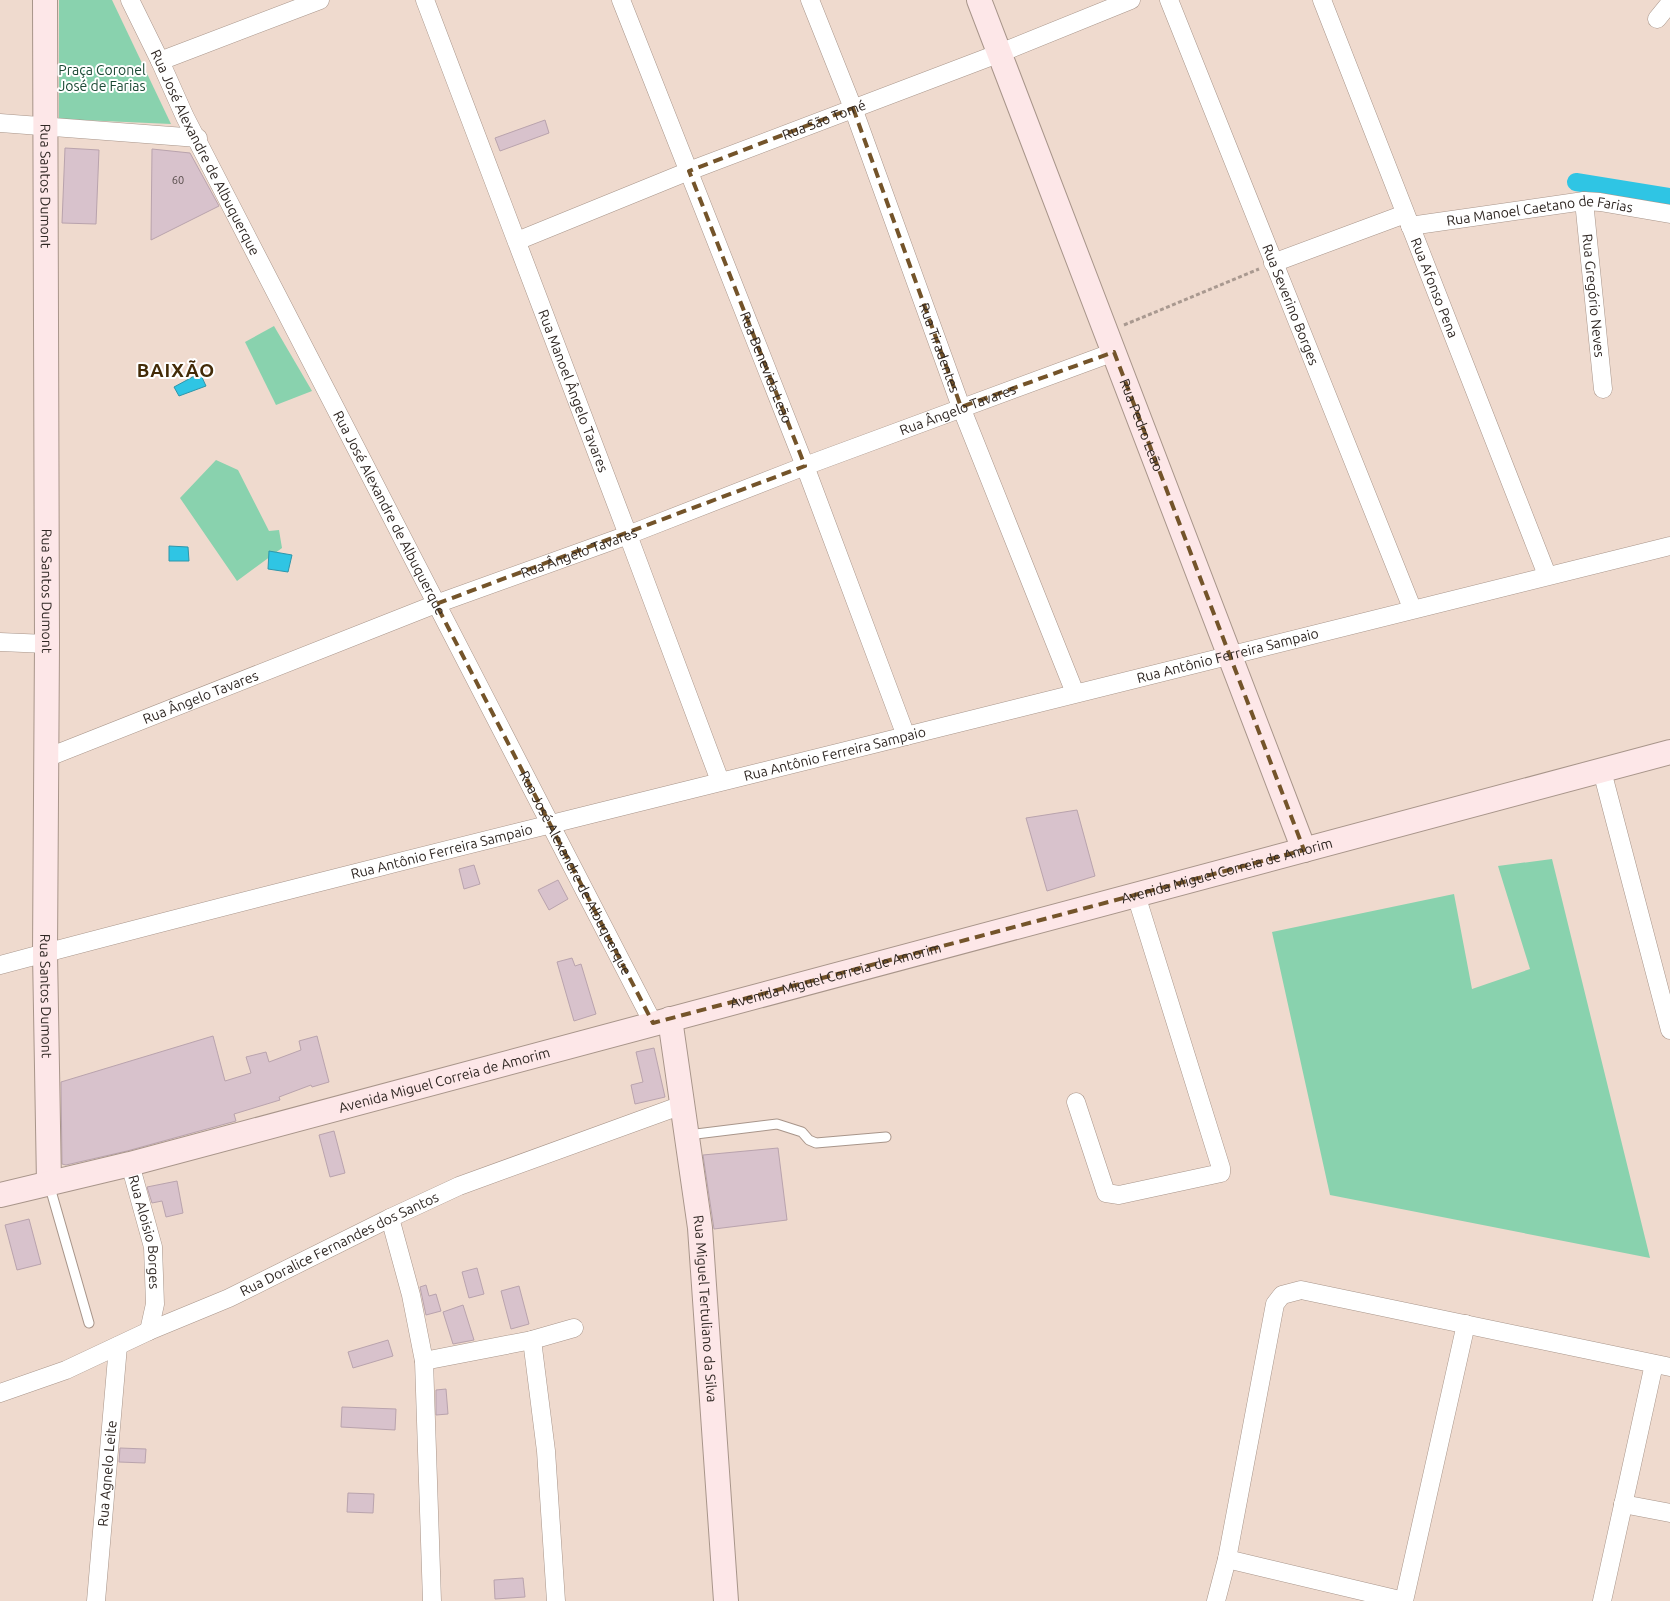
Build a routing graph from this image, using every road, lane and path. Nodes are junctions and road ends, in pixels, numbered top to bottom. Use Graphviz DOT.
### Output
graph roads {
  1 [pos="44,0"];
  2 [pos="130,0"];
  3 [pos="320,0"];
  4 [pos="425,0"];
  5 [pos="621,0"];
  6 [pos="810,0"];
  7 [pos="979,0"];
  8 [pos="1131,0"];
  9 [pos="1169,0"];
  10 [pos="1322,0"];
  11 [pos="1670,3"];
  12 [pos="1657,19"];
  13 [pos="1000,53"];
  14 [pos="160,61"];
  15 [pos="853,108"];
  16 [pos="0,123"];
  17 [pos="45,127"];
  18 [pos="198,138"];
  19 [pos="689,171"];
  20 [pos="1584,201"];
  21 [pos="1670,214"];
  22 [pos="1408,220"];
  23 [pos="517,241"];
  24 [pos="1274,264"];
  25 [pos="1110,342"];
  26 [pos="1603,389"];
  27 [pos="961,407"];
  28 [pos="805,466"];
  29 [pos="628,535"];
  30 [pos="1670,546"];
  31 [pos="1547,575"];
  32 [pos="436,604"];
  33 [pos="1412,608"];
  34 [pos="0,642"];
  35 [pos="47,644"];
  36 [pos="1230,654"];
  37 [pos="1075,693"];
  38 [pos="906,736"];
  39 [pos="1670,752"];
  40 [pos="46,758"];
  41 [pos="1602,771"];
  42 [pos="720,781"];
  43 [pos="550,824"];
  44 [pos="1304,850"];
  45 [pos="1136,895"];
  46 [pos="45,953"];
  47 [pos="0,965"];
  48 [pos="661,1021"];
  49 [pos="1670,1026"];
  50 [pos="1076,1102"];
  51 [pos="682,1105"];
  52 [pos="686,1135"];
  53 [pos="886,1137"];
  54 [pos="130,1164"];
  55 [pos="49,1183"];
  56 [pos="0,1195"];
  57 [pos="390,1218"];
  58 [pos="89,1323"];
  59 [pos="1466,1324"];
  60 [pos="574,1328"];
  61 [pos="149,1331"];
  62 [pos="532,1340"];
  63 [pos="118,1346"];
  64 [pos="424,1361"];
  65 [pos="1662,1366"];
  66 [pos="0,1393"];
  67 [pos="1623,1504"];
  68 [pos="1670,1513"];
  69 [pos="1227,1559"];
  70 [pos="96,1601"];
  71 [pos="432,1601"];
  72 [pos="556,1601"];
  73 [pos="726,1601"];
  74 [pos="1216,1601"];
  75 [pos="1404,1601"];
  76 [pos="1602,1601"];
  1 -- 17 [label="street, Rua Santos Dumont"];
  2 -- 14 [label="street, Rua José Alexandre de Albuquerque"];
  3 -- 14 [label="street"];
  4 -- 23 [label="street, Rua Manoel Ângelo Tavares"];
  5 -- 19 [label="street, Rua Benevida Leão"];
  6 -- 15 [label="street, Rua Tiradentes"];
  7 -- 13 [label="street, Rua Pedro Leão"];
  8 -- 13 [label="street, Rua São Tomé"];
  9 -- 24 [label="street, Rua Severino Borges"];
  10 -- 22 [label="street, Rua Afonso Pena"];
  11 -- 12 [label="street"];
  13 -- 15 [label="street, Rua São Tomé"];
  13 -- 25 [label="street, Rua Pedro Leão"];
  14 -- 18 [label="street, Rua José Alexandre de Albuquerque"];
  15 -- 19 [label="street, Rua São Tomé"];
  15 -- 27 [label="street, Rua Tiradentes"];
  16 -- 17 [label="street"];
  17 -- 18 [label="street"];
  17 -- 35 [label="street, Rua Santos Dumont"];
  18 -- 32 [label="street, Rua José Alexandre de Albuquerque"];
  19 -- 23 [label="street, Rua São Tomé"];
  19 -- 28 [label="street, Rua Benevida Leão"];
  20 -- 21 [label="street, Rua Manoel Caetano de Farias"];
  20 -- 22 [label="street, Rua Manoel Caetano de Farias"];
  20 -- 26 [label="street, Rua Gregório Neves"];
  22 -- 24 [label="street, Rua Manoel Caetano de Farias"];
  22 -- 31 [label="street, Rua Afonso Pena"];
  23 -- 29 [label="street, Rua Manoel Ângelo Tavares"];
  24 -- 25 [label="path"];
  24 -- 33 [label="street, Rua Severino Borges"];
  25 -- 27 [label="street, Rua Ângelo Tavares"];
  25 -- 36 [label="street, Rua Pedro Leão"];
  27 -- 28 [label="street, Rua Ângelo Tavares"];
  27 -- 37 [label="street, Rua Tiradentes"];
  28 -- 29 [label="street, Rua Ângelo Tavares"];
  28 -- 38 [label="street, Rua Benevida Leão"];
  29 -- 32 [label="street, Rua Ângelo Tavares"];
  29 -- 42 [label="street, Rua Manoel Ângelo Tavares"];
  30 -- 31 [label="street, Rua Antônio Ferreira Sampaio"];
  31 -- 33 [label="street, Rua Antônio Ferreira Sampaio"];
  32 -- 40 [label="street, Rua Ângelo Tavares"];
  32 -- 43 [label="street, Rua José Alexandre de Albuquerque"];
  33 -- 36 [label="street, Rua Antônio Ferreira Sampaio"];
  34 -- 35 [label="street"];
  35 -- 40 [label="street, Rua Santos Dumont"];
  36 -- 37 [label="street, Rua Antônio Ferreira Sampaio"];
  36 -- 44 [label="street, Rua Pedro Leão"];
  37 -- 38 [label="street, Rua Antônio Ferreira Sampaio"];
  38 -- 42 [label="street, Rua Antônio Ferreira Sampaio"];
  39 -- 41 [label="street, Avenida Miguel Correia de Amorim"];
  40 -- 46 [label="street, Rua Santos Dumont"];
  41 -- 44 [label="street, Avenida Miguel Correia de Amorim"];
  41 -- 49 [label="street"];
  42 -- 43 [label="street, Rua Antônio Ferreira Sampaio"];
  43 -- 46 [label="street, Rua Antônio Ferreira Sampaio"];
  43 -- 48 [label="street, Rua José Alexandre de Albuquerque"];
  44 -- 45 [label="street, Avenida Miguel Correia de Amorim"];
  45 -- 48 [label="street, Avenida Miguel Correia de Amorim"];
  45 -- 50 [label="street"];
  46 -- 47 [label="street, Rua Antônio Ferreira Sampaio"];
  46 -- 55 [label="street, Rua Santos Dumont"];
  48 -- 51 [label="street, Rua Miguel Tertuliano da Silva"];
  48 -- 54 [label="street, Avenida Miguel Correia de Amorim"];
  51 -- 52 [label="street, Rua Miguel Tertuliano da Silva"];
  51 -- 57 [label="street, Rua Doralice Fernandes dos Santos"];
  52 -- 53 [label="lane"];
  52 -- 73 [label="street, Rua Miguel Tertuliano da Silva"];
  54 -- 55 [label="street, Avenida Miguel Correia de Amorim"];
  54 -- 61 [label="street, Rua Aloisio Borges"];
  55 -- 56 [label="street, Avenida Miguel Correia de Amorim"];
  55 -- 58 [label="lane"];
  57 -- 61 [label="street, Rua Doralice Fernandes dos Santos"];
  57 -- 64 [label="street"];
  59 -- 65 [label="street"];
  59 -- 69 [label="street"];
  59 -- 75 [label="street"];
  60 -- 62 [label="street"];
  61 -- 63 [label="street, Rua Doralice Fernandes dos Santos"];
  62 -- 64 [label="street"];
  62 -- 72 [label="street"];
  63 -- 66 [label="street, Rua Doralice Fernandes dos Santos"];
  63 -- 70 [label="street, Rua Agnelo Leite"];
  64 -- 71 [label="street"];
  65 -- 67 [label="street"];
  67 -- 68 [label="street"];
  67 -- 76 [label="street"];
  69 -- 74 [label="street"];
  69 -- 75 [label="street"];
}
